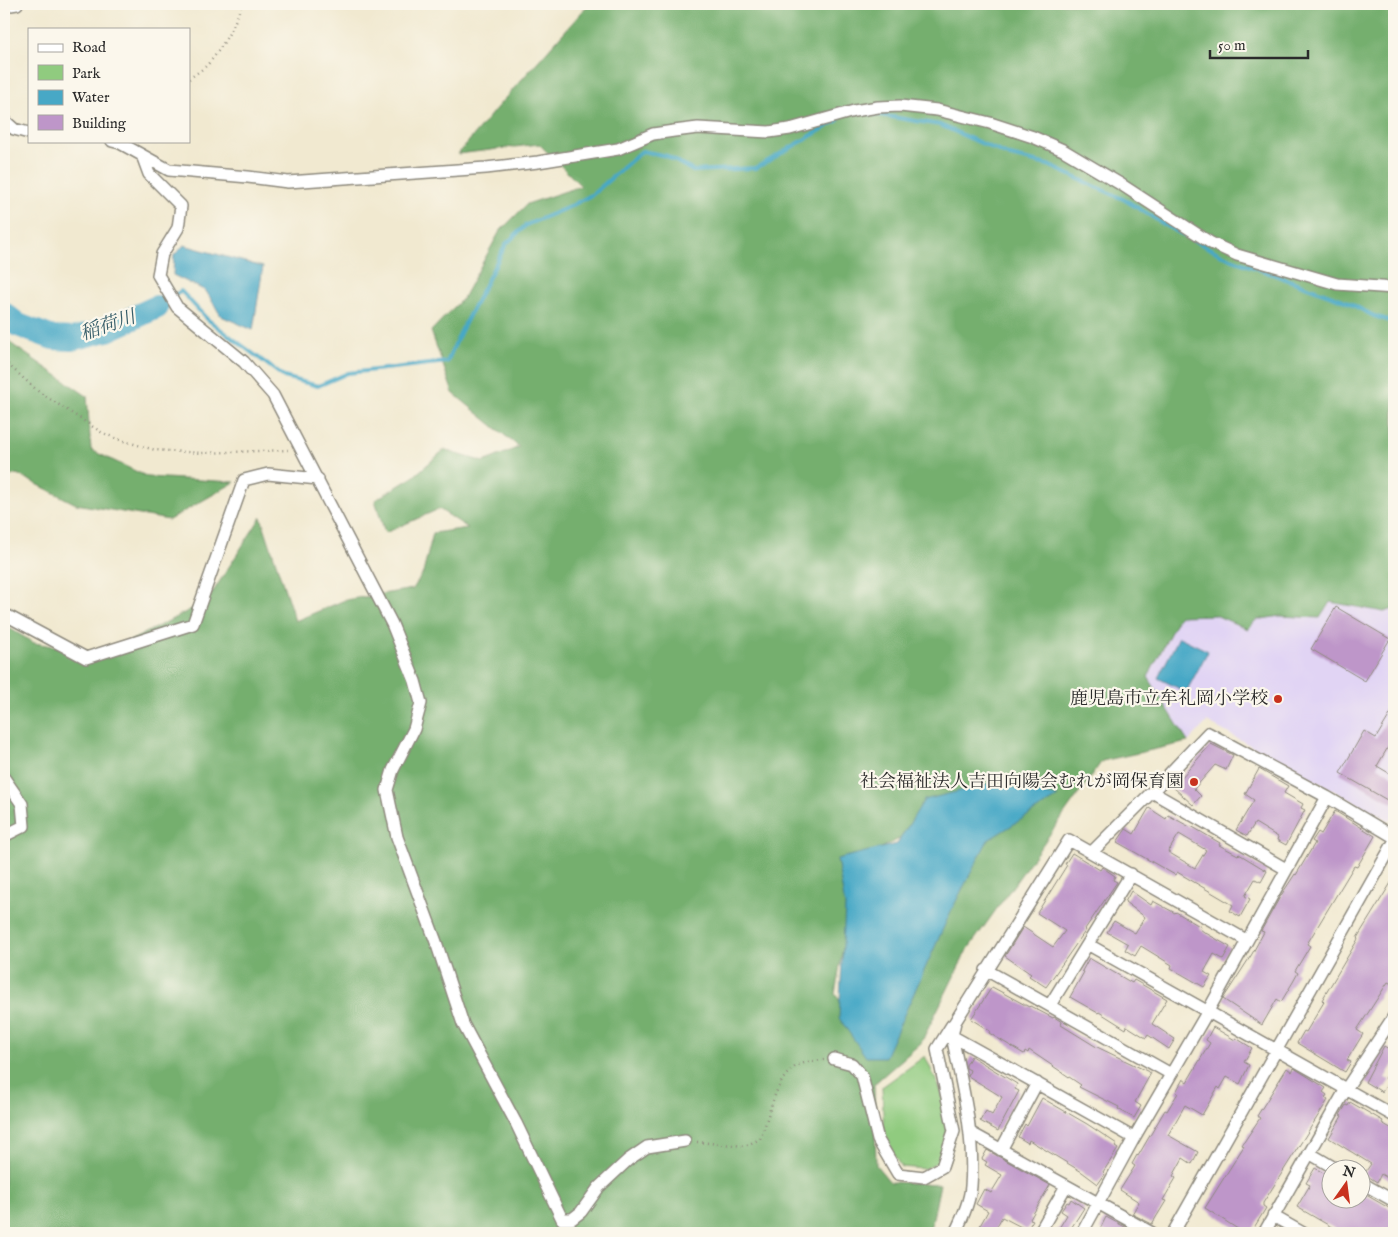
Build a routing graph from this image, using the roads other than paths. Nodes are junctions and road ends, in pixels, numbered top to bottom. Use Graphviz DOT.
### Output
graph roads {
  1 [pos="17,4"];
  2 [pos="4,6"];
  3 [pos="4,120"];
  4 [pos="28,133"];
  5 [pos="116,142"];
  6 [pos="142,155"];
  7 [pos="1394,288"];
  8 [pos="318,479"];
  9 [pos="4,614"];
  10 [pos="4,778"];
  11 [pos="1152,792"];
  12 [pos="1327,797"];
  13 [pos="4,836"];
  14 [pos="1394,837"];
  15 [pos="1394,842"];
  16 [pos="1092,852"];
  17 [pos="1286,869"];
  18 [pos="1131,874"];
  19 [pos="1246,940"];
  20 [pos="1089,945"];
  21 [pos="986,970"];
  22 [pos="1050,1006"];
  23 [pos="1208,1011"];
  24 [pos="1394,1016"];
  25 [pos="955,1022"];
  26 [pos="952,1036"];
  27 [pos="1276,1050"];
  28 [pos="834,1059"];
  29 [pos="1170,1074"];
  30 [pos="1037,1083"];
  31 [pos="1346,1089"];
  32 [pos="1394,1116"];
  33 [pos="971,1133"];
  34 [pos="1134,1138"];
  35 [pos="685,1141"];
  36 [pos="1001,1150"];
  37 [pos="1309,1153"];
  38 [pos="1321,1160"];
  39 [pos="1066,1186"];
  40 [pos="1370,1188"];
  41 [pos="1394,1201"];
  42 [pos="1098,1204"];
  43 [pos="1273,1216"];
  44 [pos="955,1233"];
  45 [pos="1039,1233"];
  46 [pos="1082,1233"];
  47 [pos="1152,1233"];
  48 [pos="1174,1233"];
  49 [pos="1264,1233"];
  50 [pos="1303,1233"];
  1 -- 2 [label="street"];
  3 -- 4 [label="street"];
  5 -- 6 [label="street"];
  6 -- 7 [label="street"];
  6 -- 8 [label="street"];
  8 -- 9 [label="street"];
  8 -- 35 [label="street"];
  10 -- 13 [label="street"];
  11 -- 12 [label="street"];
  11 -- 16 [label="street"];
  11 -- 17 [label="street"];
  12 -- 14 [label="street"];
  12 -- 17 [label="street"];
  15 -- 27 [label="street"];
  16 -- 18 [label="street"];
  16 -- 21 [label="street"];
  17 -- 19 [label="street"];
  18 -- 19 [label="street"];
  18 -- 20 [label="street"];
  19 -- 23 [label="street"];
  20 -- 22 [label="street"];
  20 -- 23 [label="street"];
  21 -- 22 [label="street"];
  21 -- 25 [label="street"];
  22 -- 29 [label="street"];
  23 -- 27 [label="street"];
  23 -- 29 [label="street"];
  24 -- 31 [label="street"];
  25 -- 26 [label="street"];
  25 -- 28 [label="street"];
  26 -- 30 [label="street"];
  26 -- 33 [label="street"];
  27 -- 31 [label="street"];
  27 -- 48 [label="street"];
  29 -- 34 [label="street"];
  30 -- 34 [label="street"];
  30 -- 36 [label="street"];
  31 -- 32 [label="street"];
  31 -- 37 [label="street"];
  33 -- 36 [label="street"];
  33 -- 44 [label="street"];
  34 -- 42 [label="street"];
  36 -- 39 [label="street"];
  37 -- 38 [label="street"];
  37 -- 43 [label="street"];
  39 -- 42 [label="street"];
  39 -- 45 [label="street"];
  40 -- 41 [label="street"];
  42 -- 46 [label="street"];
  42 -- 47 [label="street"];
  43 -- 49 [label="street"];
  43 -- 50 [label="street"];
}
